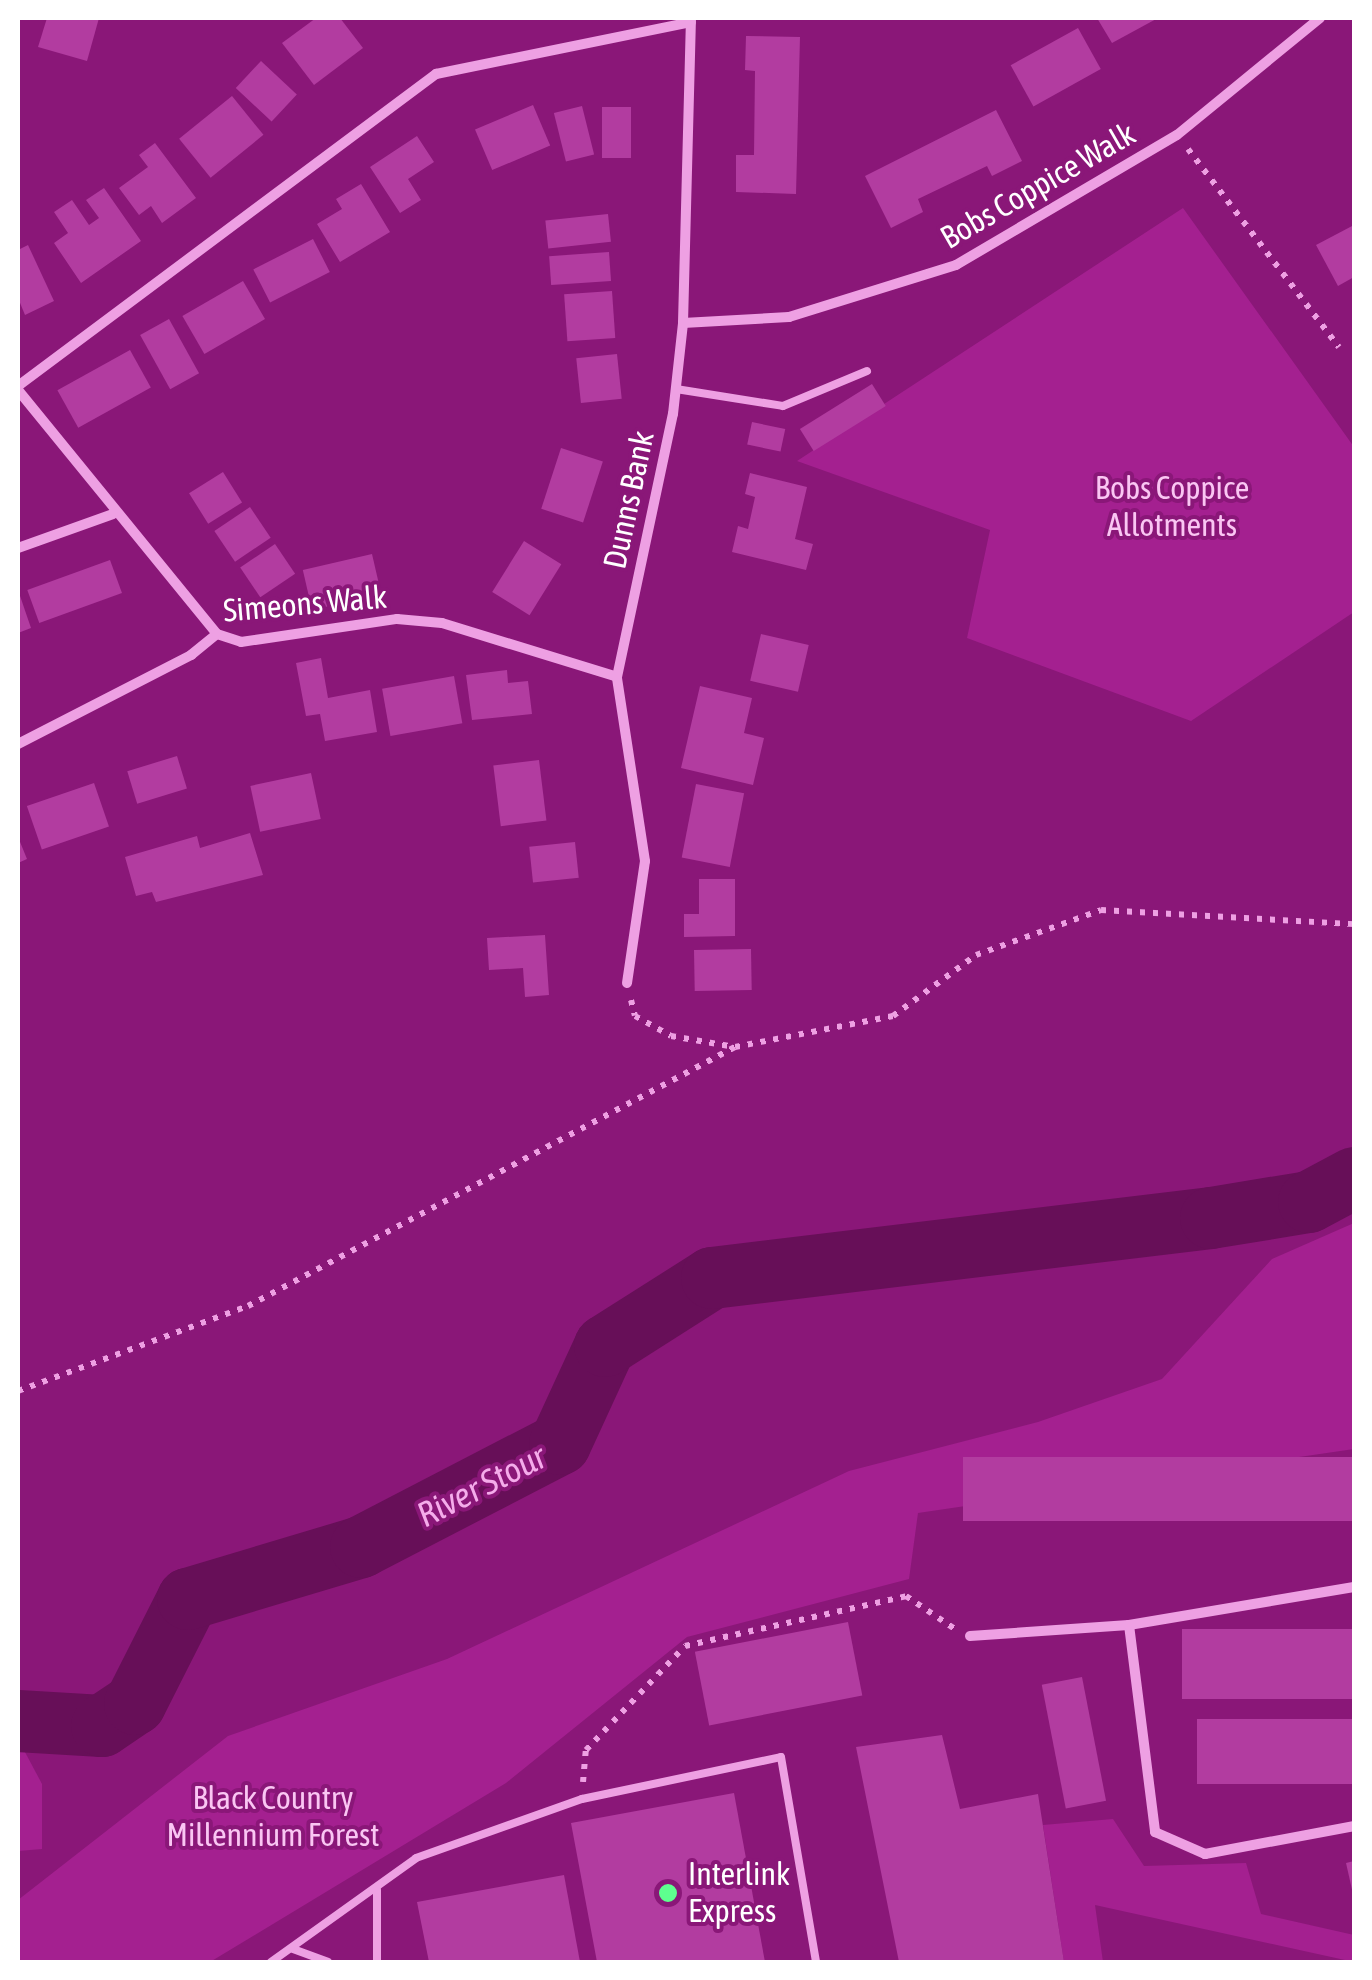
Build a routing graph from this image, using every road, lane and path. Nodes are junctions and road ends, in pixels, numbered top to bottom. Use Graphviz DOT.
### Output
graph roads {
  1 [pos="1320,18"];
  2 [pos="691,20"];
  3 [pos="1177,135"];
  4 [pos="683,323"];
  5 [pos="1339,347"];
  6 [pos="866,371"];
  7 [pos="18,388"];
  8 [pos="676,389"];
  9 [pos="113,514"];
  10 [pos="18,548"];
  11 [pos="217,634"];
  12 [pos="617,677"];
  13 [pos="18,744"];
  14 [pos="1354,924"];
  15 [pos="627,983"];
  16 [pos="735,1048"];
  17 [pos="18,1391"];
  18 [pos="1354,1587"];
  19 [pos="1129,1625"];
  20 [pos="970,1636"];
  21 [pos="582,1798"];
  22 [pos="1354,1826"];
  23 [pos="376,1890"];
  24 [pos="294,1949"];
  25 [pos="271,1962"];
  26 [pos="328,1962"];
  27 [pos="377,1962"];
  28 [pos="816,1962"];
  1 -- 3 [label="street, Bobs Coppice Walk"];
  2 -- 4 [label="street, Dunns Bank"];
  2 -- 7 [label="street, Dunns Bank"];
  3 -- 4 [label="street, Bobs Coppice Walk"];
  3 -- 5 [label="path"];
  4 -- 8 [label="street, Dunns Bank"];
  6 -- 8 [label="lane"];
  7 -- 9 [label="street, Dunns Bank"];
  8 -- 12 [label="street, Dunns Bank"];
  9 -- 10 [label="street"];
  9 -- 11 [label="street, Dunns Bank"];
  11 -- 12 [label="street, Simeons Walk"];
  11 -- 13 [label="street, Simeons Walk"];
  12 -- 15 [label="street, Dunns Bank"];
  14 -- 16 [label="path"];
  15 -- 16 [label="path"];
  16 -- 17 [label="path"];
  18 -- 19 [label="street"];
  19 -- 20 [label="street"];
  19 -- 22 [label="street"];
  20 -- 21 [label="path"];
  21 -- 23 [label="lane"];
  21 -- 28 [label="lane"];
  23 -- 24 [label="lane"];
  23 -- 27 [label="lane"];
  24 -- 25 [label="lane"];
  24 -- 26 [label="lane"];
}
